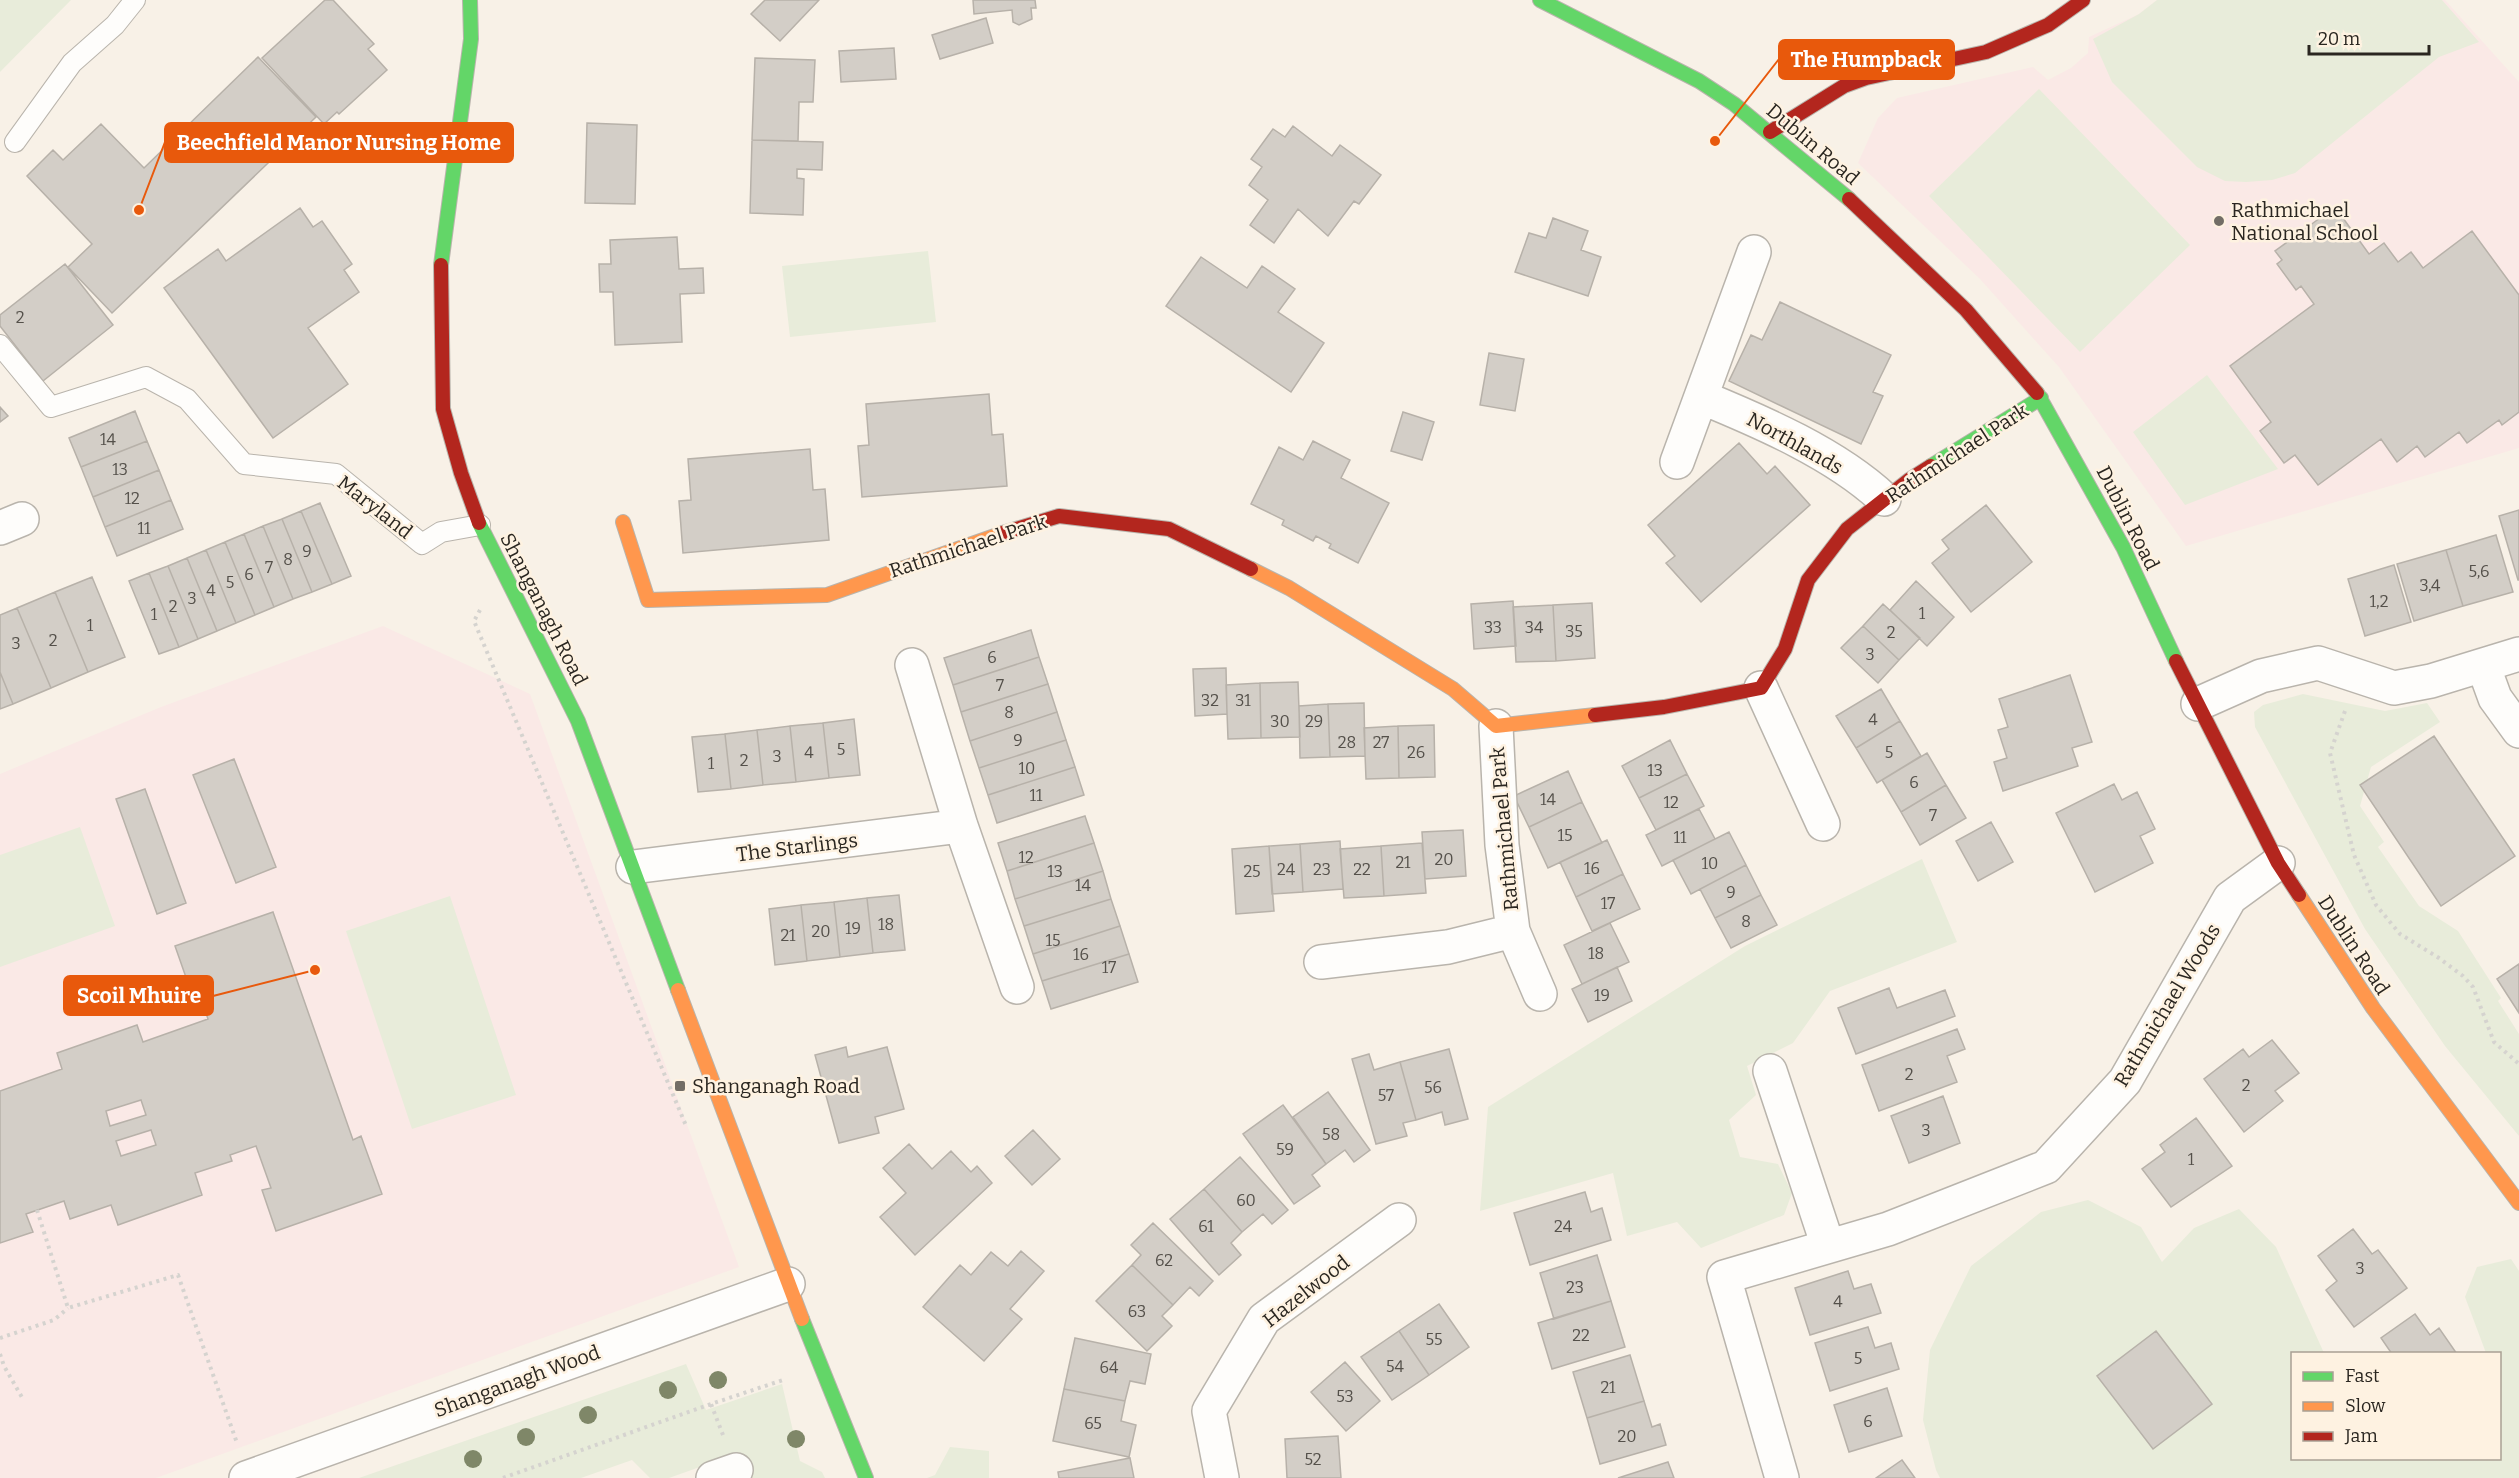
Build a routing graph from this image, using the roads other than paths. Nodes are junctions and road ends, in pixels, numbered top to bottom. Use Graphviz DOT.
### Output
graph roads {
  1 [pos="135,0"];
  2 [pos="470,0"];
  3 [pos="1540,0"];
  4 [pos="2083,0"];
  5 [pos="1770,132"];
  6 [pos="15,142"];
  7 [pos="1754,252"];
  8 [pos="0,345"];
  9 [pos="1701,397"];
  10 [pos="2041,398"];
  11 [pos="1677,462"];
  12 [pos="1884,500"];
  13 [pos="623,522"];
  14 [pos="480,525"];
  15 [pos="2519,654"];
  16 [pos="912,665"];
  17 [pos="2483,665"];
  18 [pos="1761,688"];
  19 [pos="2198,704"];
  20 [pos="1496,726"];
  21 [pos="2519,731"];
  22 [pos="1823,824"];
  23 [pos="961,826"];
  24 [pos="2277,863"];
  25 [pos="633,867"];
  26 [pos="1513,931"];
  27 [pos="1321,962"];
  28 [pos="1017,987"];
  29 [pos="1540,994"];
  30 [pos="1770,1071"];
  31 [pos="2519,1203"];
  32 [pos="1399,1220"];
  33 [pos="1828,1246"];
  34 [pos="788,1284"];
  35 [pos="248,1478"];
  36 [pos="866,1478"];
  37 [pos="1222,1478"];
  38 [pos="1782,1478"];
  1 -- 6 [label="lane"];
  2 -- 14 [label="main road, Shanganagh Road"];
  3 -- 5 [label="main road, Dublin Road"];
  4 -- 5 [label="main road"];
  5 -- 10 [label="main road, Dublin Road"];
  7 -- 9 [label="street"];
  8 -- 14 [label="lane, Maryland"];
  9 -- 11 [label="street"];
  9 -- 12 [label="street, Northlands"];
  10 -- 12 [label="main road, Rathmichael Park"];
  10 -- 19 [label="main road, Dublin Road"];
  12 -- 18 [label="main road, Rathmichael Park"];
  13 -- 20 [label="main road, Rathmichael Park"];
  14 -- 25 [label="main road, Shanganagh Road"];
  15 -- 17 [label="street"];
  16 -- 23 [label="street"];
  17 -- 19 [label="street"];
  17 -- 21 [label="street"];
  18 -- 20 [label="main road, Rathmichael Park"];
  18 -- 22 [label="street"];
  19 -- 24 [label="main road, Dublin Road"];
  20 -- 26 [label="street, Rathmichael Park"];
  23 -- 25 [label="street, The Starlings"];
  23 -- 28 [label="street"];
  24 -- 31 [label="main road, Dublin Road"];
  24 -- 33 [label="street, Rathmichael Woods"];
  25 -- 34 [label="main road, Shanganagh Road"];
  26 -- 27 [label="street, Rathmichael Park"];
  26 -- 29 [label="street, Rathmichael Park"];
  30 -- 33 [label="street"];
  32 -- 37 [label="street, Hazelwood"];
  33 -- 38 [label="street, Rathmichael Woods"];
  34 -- 35 [label="street, Shanganagh Wood"];
  34 -- 36 [label="main road, Shanganagh Road"];
}
